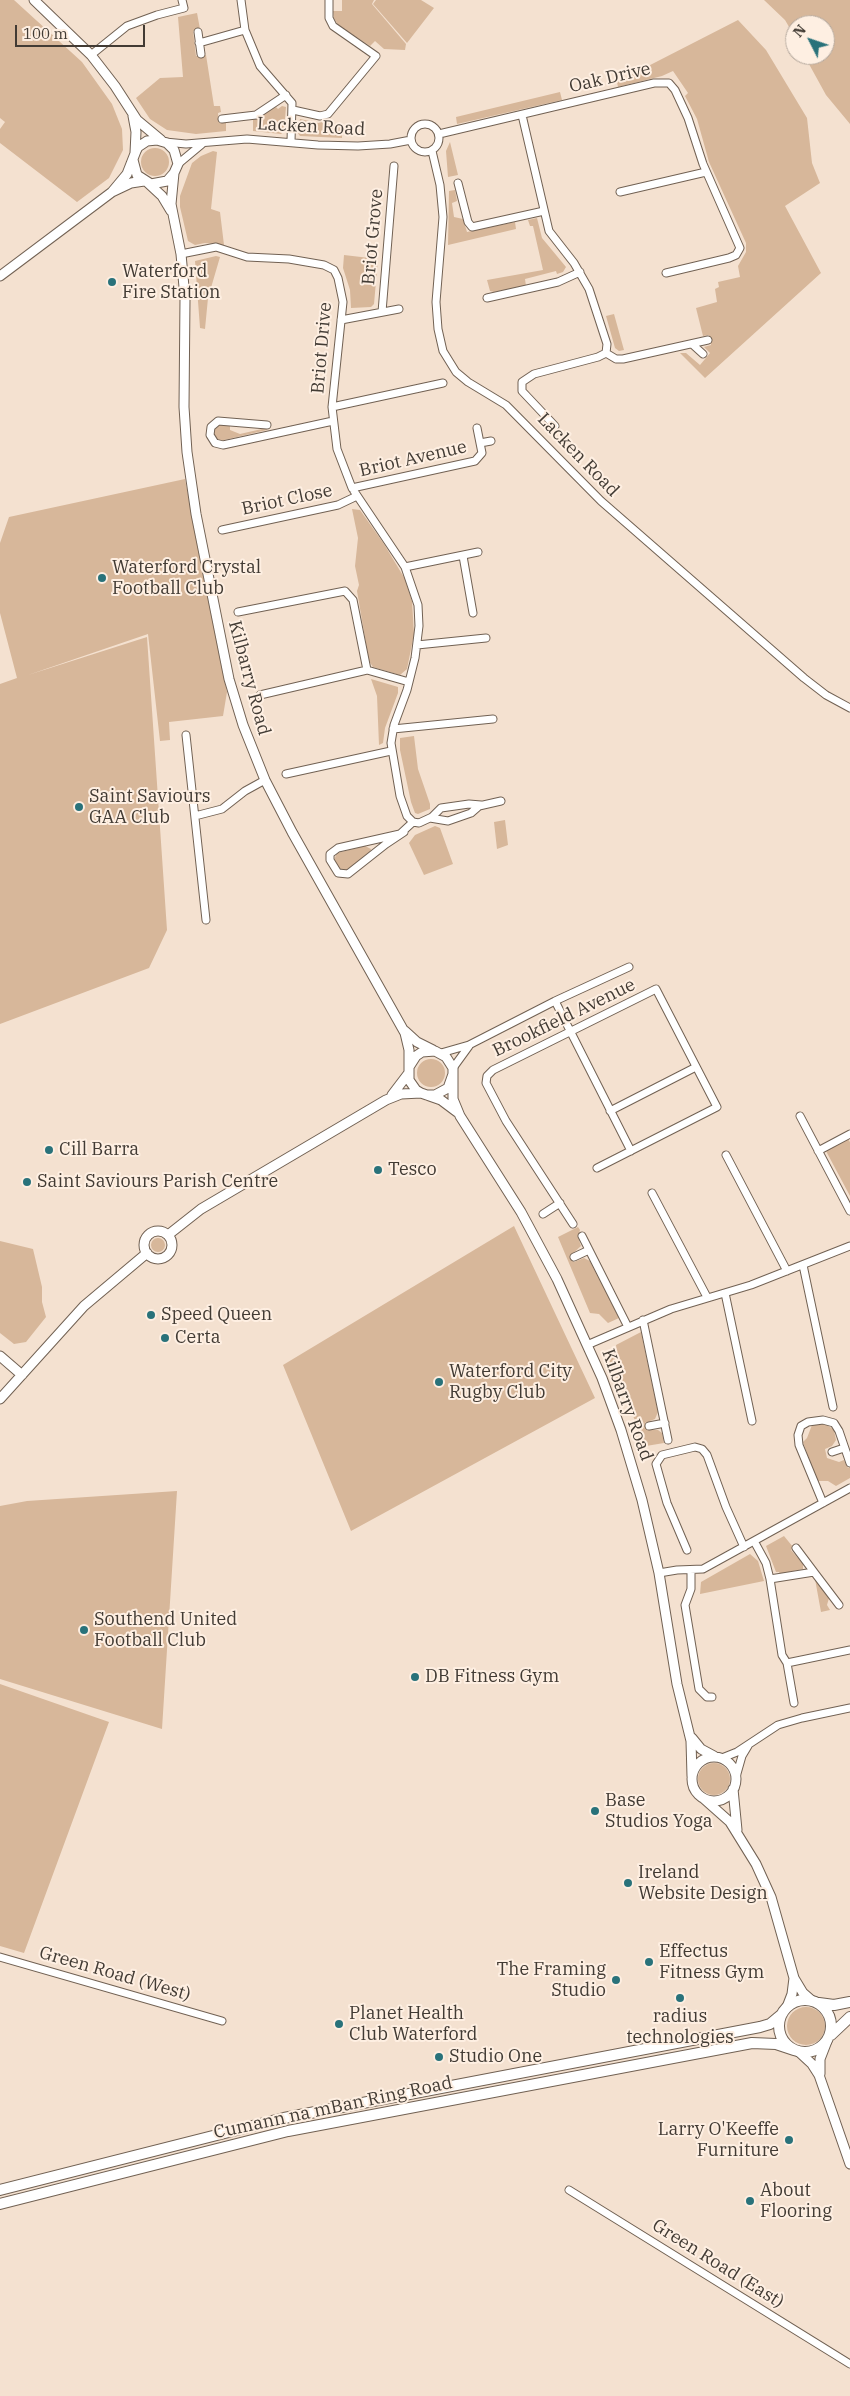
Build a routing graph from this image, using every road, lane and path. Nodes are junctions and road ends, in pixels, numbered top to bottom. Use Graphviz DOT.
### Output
graph roads {
  1 [pos="34,0"];
  2 [pos="182,0"];
  3 [pos="241,0"];
  4 [pos="329,0"];
  5 [pos="245,30"];
  6 [pos="198,32"];
  7 [pos="199,43"];
  8 [pos="201,54"];
  9 [pos="91,55"];
  10 [pos="286,95"];
  11 [pos="293,110"];
  12 [pos="132,114"];
  13 [pos="522,115"];
  14 [pos="222,119"];
  15 [pos="439,134"];
  16 [pos="411,140"];
  17 [pos="163,141"];
  18 [pos="209,141"];
  19 [pos="291,142"];
  20 [pos="432,151"];
  21 [pos="134,157"];
  22 [pos="178,164"];
  23 [pos="394,166"];
  24 [pos="706,172"];
  25 [pos="174,174"];
  26 [pos="146,182"];
  27 [pos="458,183"];
  28 [pos="112,192"];
  29 [pos="620,192"];
  30 [pos="544,211"];
  31 [pos="172,214"];
  32 [pos="181,254"];
  33 [pos="580,272"];
  34 [pos="666,273"];
  35 [pos="0,276"];
  36 [pos="487,298"];
  37 [pos="399,309"];
  38 [pos="382,312"];
  39 [pos="341,320"];
  40 [pos="708,340"];
  41 [pos="692,344"];
  42 [pos="606,353"];
  43 [pos="703,354"];
  44 [pos="443,383"];
  45 [pos="332,407"];
  46 [pos="333,421"];
  47 [pos="267,425"];
  48 [pos="555,426"];
  49 [pos="477,428"];
  50 [pos="491,441"];
  51 [pos="480,443"];
  52 [pos="352,488"];
  53 [pos="357,496"];
  54 [pos="222,530"];
  55 [pos="478,552"];
  56 [pos="463,556"];
  57 [pos="404,567"];
  58 [pos="238,612"];
  59 [pos="473,612"];
  60 [pos="486,638"];
  61 [pos="418,645"];
  62 [pos="367,670"];
  63 [pos="409,682"];
  64 [pos="260,694"];
  65 [pos="850,708"];
  66 [pos="493,719"];
  67 [pos="393,729"];
  68 [pos="186,735"];
  69 [pos="391,751"];
  70 [pos="286,774"];
  71 [pos="265,780"];
  72 [pos="501,801"];
  73 [pos="482,805"];
  74 [pos="195,816"];
  75 [pos="430,818"];
  76 [pos="413,822"];
  77 [pos="404,832"];
  78 [pos="206,920"];
  79 [pos="629,967"];
  80 [pos="555,1001"];
  81 [pos="402,1027"];
  82 [pos="569,1031"];
  83 [pos="469,1045"];
  84 [pos="438,1052"];
  85 [pos="696,1067"];
  86 [pos="408,1070"];
  87 [pos="453,1071"];
  88 [pos="424,1094"];
  89 [pos="386,1100"];
  90 [pos="610,1111"];
  91 [pos="460,1116"];
  92 [pos="800,1116"];
  93 [pos="850,1134"];
  94 [pos="630,1151"];
  95 [pos="818,1151"];
  96 [pos="726,1155"];
  97 [pos="598,1168"];
  98 [pos="652,1193"];
  99 [pos="560,1204"];
  100 [pos="850,1211"];
  101 [pos="543,1214"];
  102 [pos="573,1224"];
  103 [pos="168,1235"];
  104 [pos="582,1236"];
  105 [pos="850,1246"];
  106 [pos="589,1250"];
  107 [pos="146,1253"];
  108 [pos="574,1257"];
  109 [pos="804,1265"];
  110 [pos="787,1271"];
  111 [pos="725,1293"];
  112 [pos="707,1298"];
  113 [pos="643,1320"];
  114 [pos="628,1327"];
  115 [pos="587,1345"];
  116 [pos="0,1356"];
  117 [pos="22,1375"];
  118 [pos="0,1399"];
  119 [pos="833,1407"];
  120 [pos="752,1422"];
  121 [pos="665,1423"];
  122 [pos="648,1426"];
  123 [pos="668,1440"];
  124 [pos="844,1448"];
  125 [pos="832,1452"];
  126 [pos="850,1463"];
  127 [pos="850,1488"];
  128 [pos="823,1503"];
  129 [pos="754,1541"];
  130 [pos="744,1547"];
  131 [pos="796,1548"];
  132 [pos="687,1550"];
  133 [pos="691,1570"];
  134 [pos="814,1572"];
  135 [pos="659,1573"];
  136 [pos="770,1579"];
  137 [pos="838,1605"];
  138 [pos="850,1650"];
  139 [pos="787,1663"];
  140 [pos="712,1697"];
  141 [pos="794,1703"];
  142 [pos="850,1708"];
  143 [pos="689,1733"];
  144 [pos="751,1742"];
  145 [pos="719,1757"];
  146 [pos="692,1776"];
  147 [pos="736,1777"];
  148 [pos="733,1789"];
  149 [pos="703,1798"];
  150 [pos="740,1837"];
  151 [pos="0,1957"];
  152 [pos="794,1978"];
  153 [pos="815,2001"];
  154 [pos="850,2002"];
  155 [pos="785,2010"];
  156 [pos="850,2017"];
  157 [pos="222,2021"];
  158 [pos="828,2039"];
  159 [pos="796,2050"];
  160 [pos="821,2080"];
  161 [pos="850,2164"];
  162 [pos="0,2190"];
  163 [pos="569,2190"];
  164 [pos="0,2204"];
  165 [pos="850,2364"];
  1 -- 9 [label="street"];
  2 -- 9 [label="street"];
  3 -- 5 [label="street"];
  4 -- 11 [label="street"];
  5 -- 7 [label="street"];
  5 -- 10 [label="street"];
  6 -- 7 [label="street"];
  7 -- 8 [label="street"];
  9 -- 12 [label="street"];
  10 -- 11 [label="street"];
  10 -- 14 [label="street"];
  11 -- 19 [label="street"];
  12 -- 17 [label="street"];
  12 -- 21 [label="street"];
  13 -- 15 [label="street"];
  13 -- 24 [label="street, Oak Drive"];
  13 -- 30 [label="street"];
  15 -- 16 [label="street"];
  15 -- 20 [label="street"];
  16 -- 19 [label="street, Lacken Road"];
  16 -- 20 [label="street"];
  17 -- 18 [label="street, Lacken Road"];
  17 -- 21 [label="street"];
  17 -- 22 [label="street"];
  18 -- 19 [label="street, Lacken Road"];
  18 -- 22 [label="street, Lacken Road"];
  20 -- 65 [label="street, Lacken Road"];
  21 -- 26 [label="street"];
  21 -- 28 [label="street"];
  22 -- 25 [label="street"];
  23 -- 38 [label="street, Briot Grove"];
  24 -- 29 [label="street"];
  24 -- 34 [label="street"];
  25 -- 26 [label="street"];
  25 -- 31 [label="street, Kilbarry Road"];
  26 -- 28 [label="street"];
  26 -- 31 [label="street, Kilbarry Road"];
  27 -- 30 [label="street"];
  28 -- 35 [label="street"];
  30 -- 33 [label="street"];
  31 -- 32 [label="street, Kilbarry Road"];
  32 -- 39 [label="street, Briot Drive"];
  32 -- 71 [label="street, Kilbarry Road"];
  33 -- 36 [label="street"];
  33 -- 42 [label="street"];
  37 -- 38 [label="street, Briot Grove"];
  38 -- 39 [label="street, Briot Grove"];
  39 -- 45 [label="street, Briot Drive"];
  40 -- 41 [label="street"];
  41 -- 42 [label="street"];
  41 -- 43 [label="street"];
  42 -- 48 [label="street"];
  44 -- 45 [label="street"];
  45 -- 46 [label="street, Briot Drive"];
  46 -- 47 [label="street"];
  46 -- 52 [label="street, Briot Drive"];
  49 -- 51 [label="street, Briot Avenue"];
  50 -- 51 [label="street"];
  51 -- 52 [label="street, Briot Avenue"];
  52 -- 53 [label="street, Briot Drive"];
  53 -- 54 [label="street, Briot Close"];
  53 -- 57 [label="street, Briot Drive"];
  55 -- 56 [label="street"];
  56 -- 57 [label="street"];
  56 -- 59 [label="street"];
  57 -- 61 [label="street, Briot Drive"];
  58 -- 62 [label="street"];
  60 -- 61 [label="street"];
  61 -- 63 [label="street, Briot Drive"];
  62 -- 63 [label="street"];
  62 -- 64 [label="street"];
  63 -- 67 [label="street, Briot Drive"];
  66 -- 67 [label="street"];
  67 -- 69 [label="street, Briot Drive"];
  68 -- 74 [label="street"];
  69 -- 70 [label="street"];
  69 -- 76 [label="street, Briot Drive"];
  71 -- 74 [label="street"];
  71 -- 81 [label="street, Kilbarry Road"];
  72 -- 73 [label="street"];
  73 -- 75 [label="street"];
  73 -- 75 [label="street"];
  74 -- 78 [label="street"];
  75 -- 76 [label="street"];
  76 -- 77 [label="street"];
  77 -- 77 [label="street"];
  79 -- 80 [label="street"];
  80 -- 82 [label="street"];
  80 -- 83 [label="street"];
  81 -- 84 [label="street, Kilbarry Road"];
  81 -- 86 [label="street, Kilbarry Road"];
  82 -- 85 [label="street, Brookfield Avenue"];
  82 -- 90 [label="street"];
  82 -- 99 [label="street, Brookfield Avenue"];
  83 -- 84 [label="street"];
  83 -- 87 [label="street"];
  84 -- 86 [label="street"];
  84 -- 87 [label="street"];
  85 -- 90 [label="street"];
  85 -- 94 [label="street"];
  86 -- 88 [label="street"];
  86 -- 89 [label="street"];
  87 -- 88 [label="street"];
  87 -- 91 [label="street, Kilbarry Road"];
  88 -- 89 [label="street"];
  88 -- 91 [label="street, Kilbarry Road"];
  89 -- 103 [label="street"];
  90 -- 94 [label="street"];
  91 -- 115 [label="street, Kilbarry Road"];
  92 -- 95 [label="street"];
  93 -- 95 [label="street"];
  94 -- 97 [label="street"];
  95 -- 100 [label="street"];
  96 -- 110 [label="street"];
  98 -- 112 [label="street"];
  99 -- 101 [label="street"];
  99 -- 102 [label="street"];
  103 -- 107 [label="street"];
  103 -- 107 [label="street"];
  104 -- 106 [label="street"];
  105 -- 109 [label="street"];
  106 -- 108 [label="street"];
  106 -- 114 [label="street"];
  107 -- 117 [label="street"];
  109 -- 110 [label="street"];
  109 -- 119 [label="street"];
  110 -- 111 [label="street"];
  111 -- 112 [label="street"];
  111 -- 120 [label="street"];
  112 -- 113 [label="street"];
  113 -- 114 [label="street"];
  113 -- 121 [label="street"];
  114 -- 115 [label="street"];
  115 -- 135 [label="street, Kilbarry Road"];
  116 -- 117 [label="street"];
  117 -- 118 [label="street"];
  121 -- 122 [label="street"];
  121 -- 123 [label="street"];
  124 -- 125 [label="street"];
  124 -- 126 [label="street"];
  124 -- 128 [label="street"];
  127 -- 128 [label="street"];
  128 -- 129 [label="street"];
  129 -- 130 [label="street"];
  129 -- 136 [label="street"];
  130 -- 132 [label="street"];
  130 -- 133 [label="street"];
  131 -- 134 [label="street"];
  133 -- 135 [label="street"];
  133 -- 140 [label="street"];
  134 -- 136 [label="street"];
  134 -- 137 [label="street"];
  135 -- 143 [label="street, Kilbarry Road"];
  136 -- 139 [label="street"];
  138 -- 139 [label="street"];
  139 -- 141 [label="street"];
  142 -- 144 [label="street"];
  143 -- 145 [label="street, Kilbarry Road"];
  143 -- 146 [label="street, Kilbarry Road"];
  144 -- 145 [label="street"];
  144 -- 147 [label="street"];
  145 -- 146 [label="street"];
  145 -- 147 [label="street"];
  146 -- 149 [label="street"];
  147 -- 148 [label="street"];
  148 -- 149 [label="street"];
  148 -- 150 [label="street"];
  149 -- 150 [label="street"];
  150 -- 152 [label="street"];
  151 -- 157 [label="street, Green Road (West)"];
  152 -- 153 [label="street"];
  152 -- 155 [label="street"];
  153 -- 154 [label="main road"];
  153 -- 155 [label="main road"];
  153 -- 158 [label="main road"];
  155 -- 159 [label="main road"];
  155 -- 162 [label="main road, Cumann na mBan Ring Road"];
  156 -- 158 [label="main road"];
  158 -- 159 [label="main road"];
  158 -- 160 [label="street"];
  159 -- 160 [label="street"];
  159 -- 164 [label="main road, Cumann na mBan Ring Road"];
  160 -- 161 [label="street"];
  163 -- 165 [label="street, Green Road (East)"];
}
